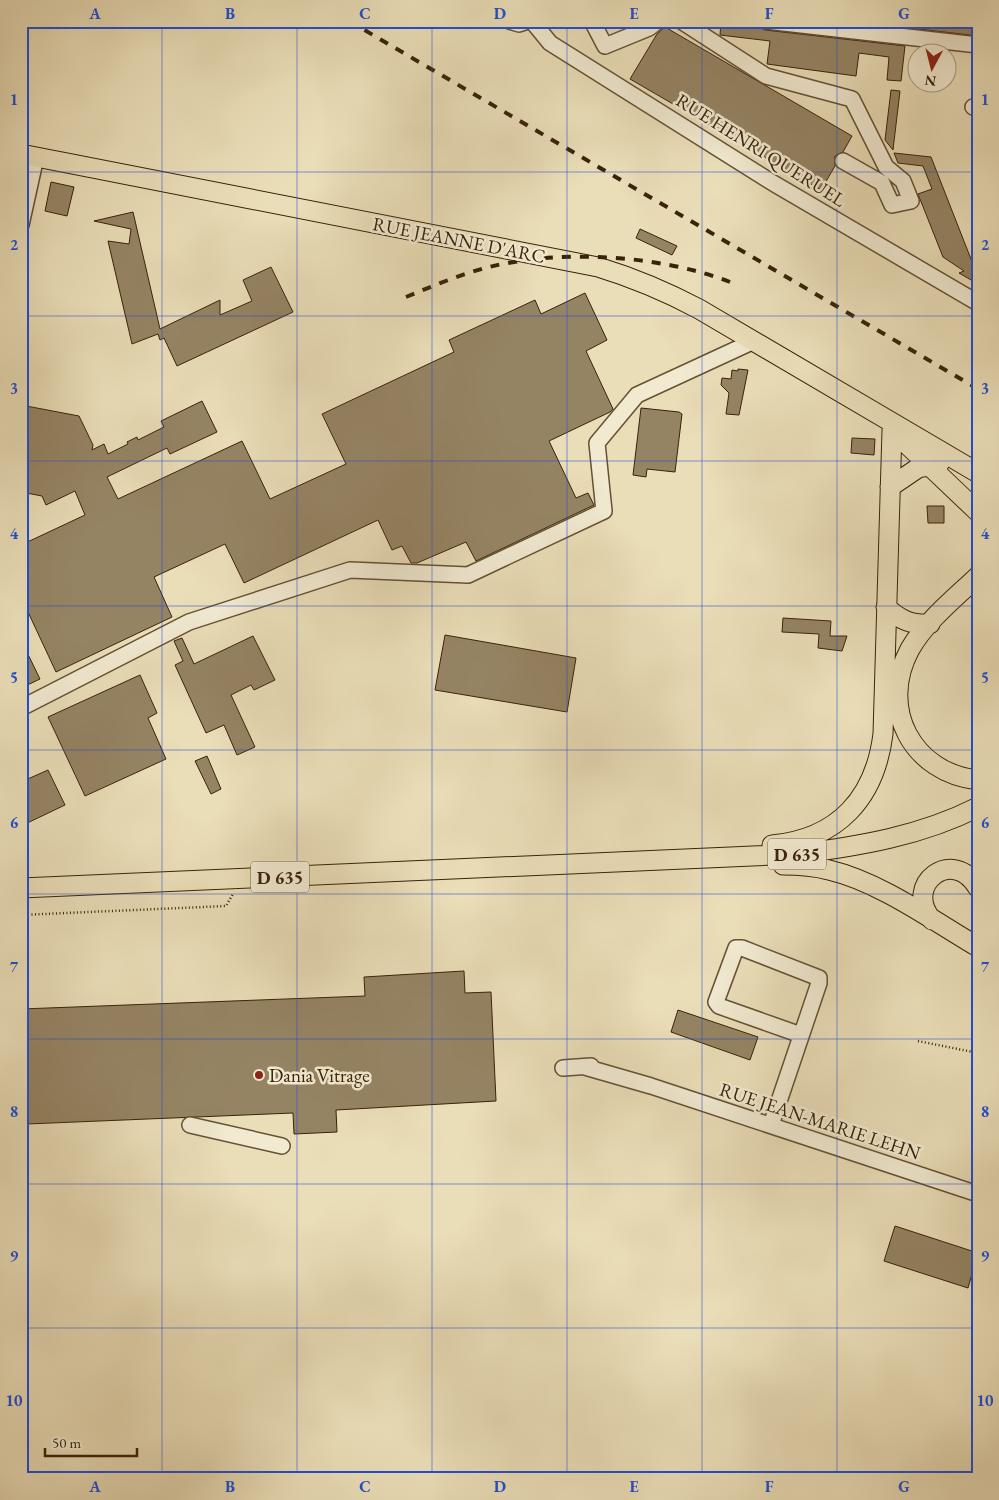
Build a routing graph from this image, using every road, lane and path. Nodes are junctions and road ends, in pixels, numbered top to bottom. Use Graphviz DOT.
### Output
graph roads {
  1 [pos="509,21"];
  2 [pos="530,21"];
  3 [pos="592,21"];
  4 [pos="658,21"];
  5 [pos="681,21"];
  6 [pos="766,21"];
  7 [pos="978,45"];
  8 [pos="28,155"];
  9 [pos="843,161"];
  10 [pos="22,221"];
  11 [pos="978,303"];
  12 [pos="754,341"];
  13 [pos="866,408"];
  14 [pos="892,430"];
  15 [pos="928,465"];
  16 [pos="973,470"];
  17 [pos="890,487"];
  18 [pos="978,512"];
  19 [pos="978,576"];
  20 [pos="886,607"];
  21 [pos="930,624"];
  22 [pos="21,708"];
  23 [pos="978,780"];
  24 [pos="978,807"];
  25 [pos="610,864"];
  26 [pos="539,867"];
  27 [pos="242,878"];
  28 [pos="21,888"];
  29 [pos="978,888"];
  30 [pos="21,915"];
  31 [pos="932,920"];
  32 [pos="978,947"];
  33 [pos="801,1034"];
  34 [pos="918,1041"];
  35 [pos="978,1053"];
  36 [pos="562,1068"];
  37 [pos="190,1124"];
  38 [pos="771,1125"];
  39 [pos="282,1146"];
  40 [pos="978,1194"];
  1 -- 2 [label="street"];
  2 -- 11 [label="street, RUE HENRI QUERUEL"];
  3 -- 4 [label="street"];
  5 -- 9 [label="street"];
  6 -- 7 [label="street"];
  8 -- 10 [label="street"];
  8 -- 12 [label="main road, RUE JEANNE D'ARC"];
  12 -- 13 [label="main road, RUE JEANNE D'ARC"];
  12 -- 22 [label="street"];
  13 -- 14 [label="main road, RUE JEANNE D'ARC"];
  13 -- 16 [label="main road, RUE JEANNE D'ARC"];
  14 -- 15 [label="main road, RUE JEANNE D'ARC"];
  14 -- 17 [label="main road"];
  15 -- 16 [label="main road"];
  15 -- 17 [label="main road"];
  15 -- 18 [label="main road, RUE JEANNE D'ARC"];
  17 -- 20 [label="main road"];
  19 -- 21 [label="main road"];
  20 -- 21 [label="main road"];
  20 -- 26 [label="main road"];
  21 -- 23 [label="main road"];
  24 -- 25 [label="main road, D 635"];
  25 -- 26 [label="main road, D 635"];
  25 -- 31 [label="main road"];
  26 -- 27 [label="main road, D 635"];
  27 -- 28 [label="main road, D 635"];
  27 -- 30 [label="path"];
  29 -- 31 [label="main road"];
  31 -- 32 [label="main road"];
  33 -- 33 [label="street"];
  33 -- 38 [label="street"];
  34 -- 35 [label="path"];
  36 -- 38 [label="street, RUE JEAN-MARIE LEHN"];
  37 -- 39 [label="street"];
  38 -- 40 [label="street, RUE JEAN-MARIE LEHN"];
}
